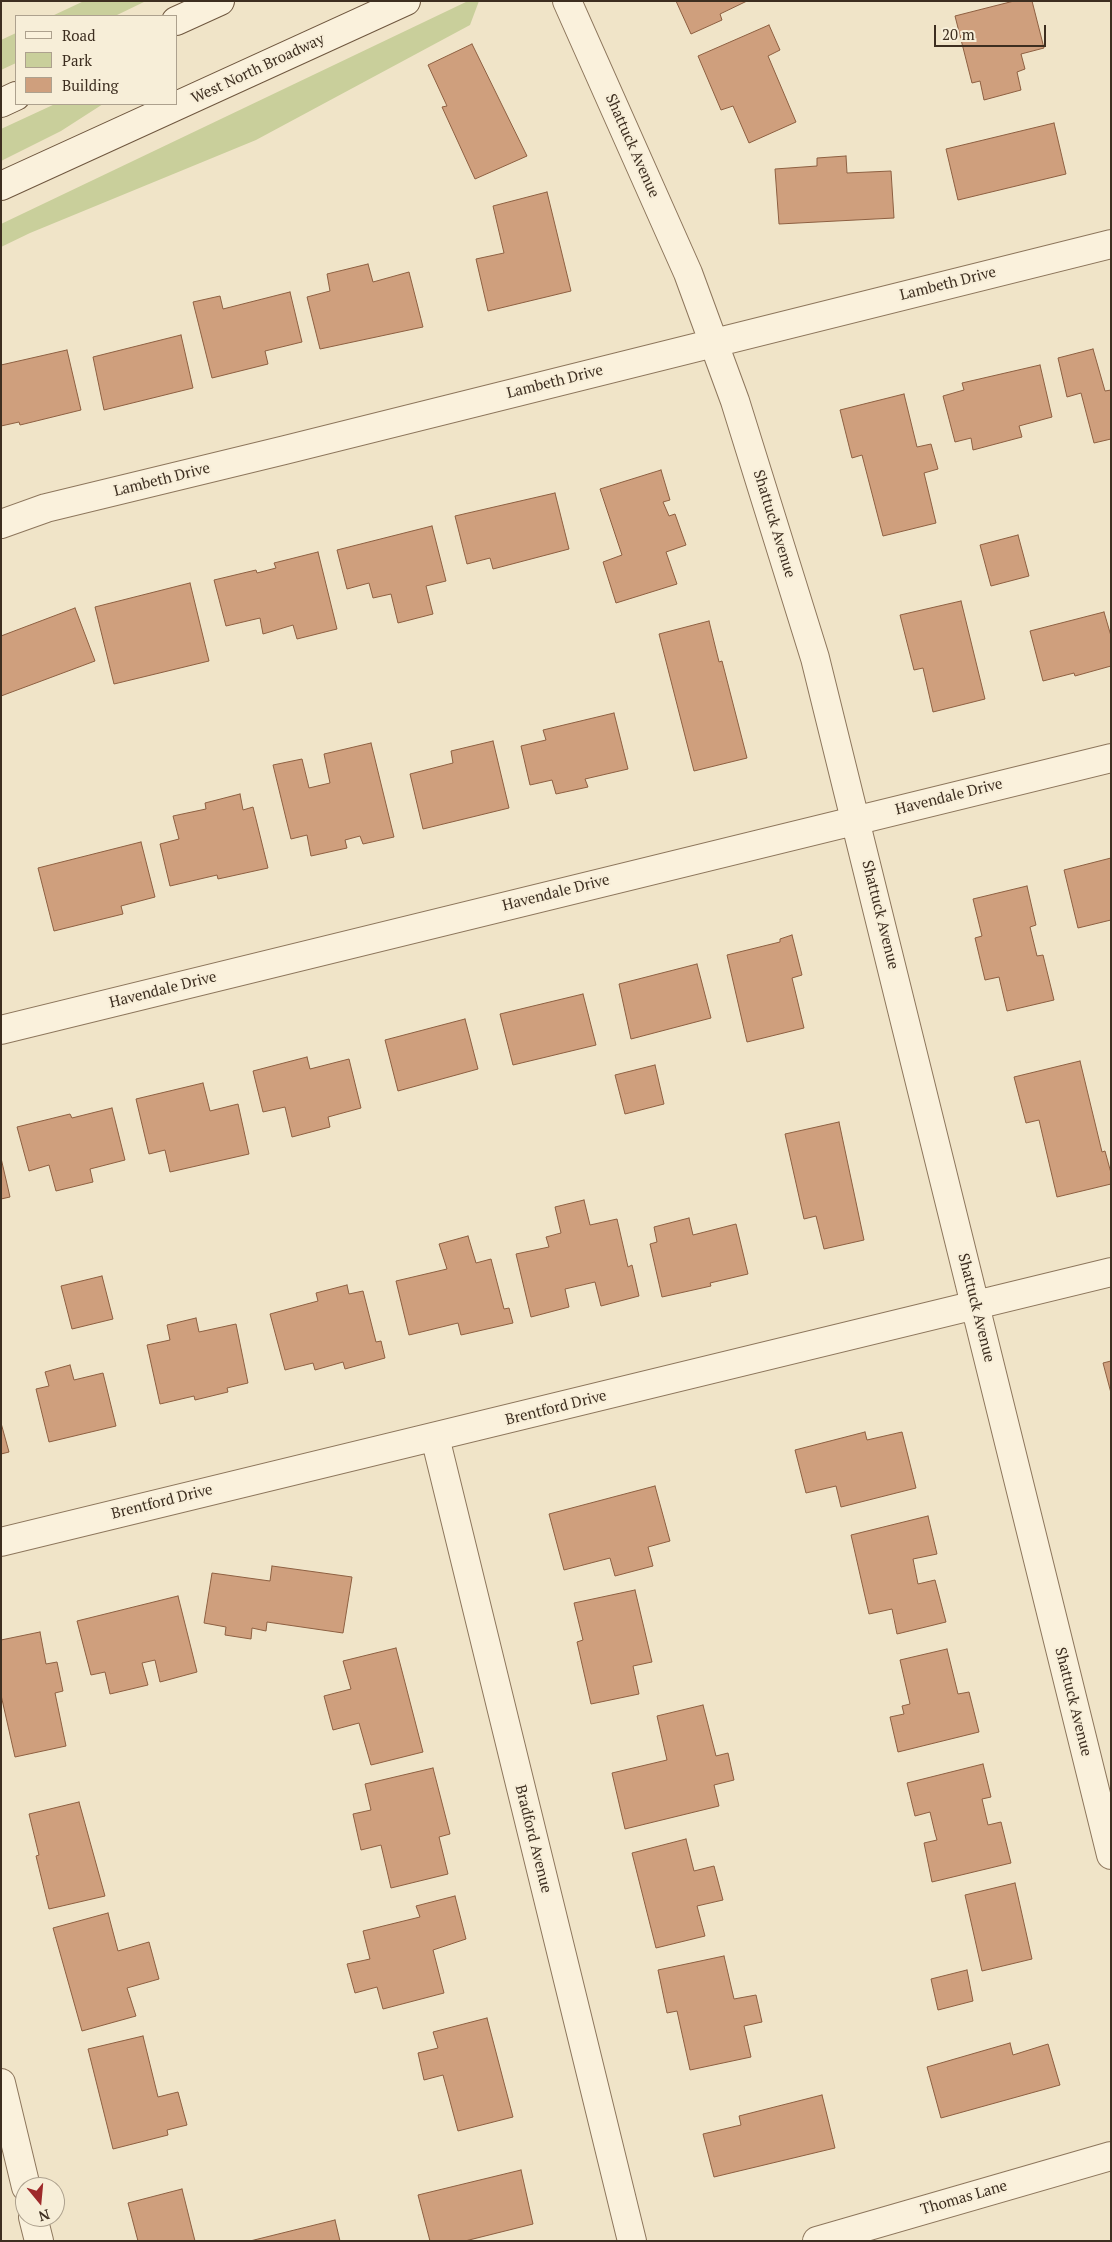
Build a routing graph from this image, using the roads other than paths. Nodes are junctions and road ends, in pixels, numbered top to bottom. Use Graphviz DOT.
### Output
graph roads {
  1 [pos="220,1"];
  2 [pos="406,1"];
  3 [pos="567,1"];
  4 [pos="178,21"];
  5 [pos="15,96"];
  6 [pos="1,102"];
  7 [pos="1,186"];
  8 [pos="1111,244"];
  9 [pos="714,342"];
  10 [pos="1,524"];
  11 [pos="1111,758"];
  12 [pos="856,819"];
  13 [pos="1,1030"];
  14 [pos="1111,1272"];
  15 [pos="975,1305"];
  16 [pos="435,1437"];
  17 [pos="1,1542"];
  18 [pos="1111,1855"];
  19 [pos="1,2084"];
  20 [pos="1111,2156"];
  21 [pos="24,2177"];
  22 [pos="36,2227"];
  23 [pos="39,2241"];
  24 [pos="632,2241"];
  25 [pos="817,2241"];
  1 -- 4 [label="street"];
  2 -- 7 [label="street, West North Broadway"];
  3 -- 9 [label="street, Shattuck Avenue"];
  5 -- 6 [label="street"];
  8 -- 9 [label="street, Lambeth Drive"];
  9 -- 10 [label="street, Lambeth Drive"];
  9 -- 12 [label="street, Shattuck Avenue"];
  11 -- 12 [label="street, Havendale Drive"];
  12 -- 13 [label="street, Havendale Drive"];
  12 -- 15 [label="street, Shattuck Avenue"];
  14 -- 15 [label="street, Brentford Drive"];
  15 -- 16 [label="street, Brentford Drive"];
  15 -- 18 [label="street, Shattuck Avenue"];
  16 -- 17 [label="street, Brentford Drive"];
  16 -- 24 [label="street, Bradford Avenue"];
  19 -- 21 [label="street"];
  20 -- 25 [label="street, Thomas Lane"];
  22 -- 23 [label="street"];
}
